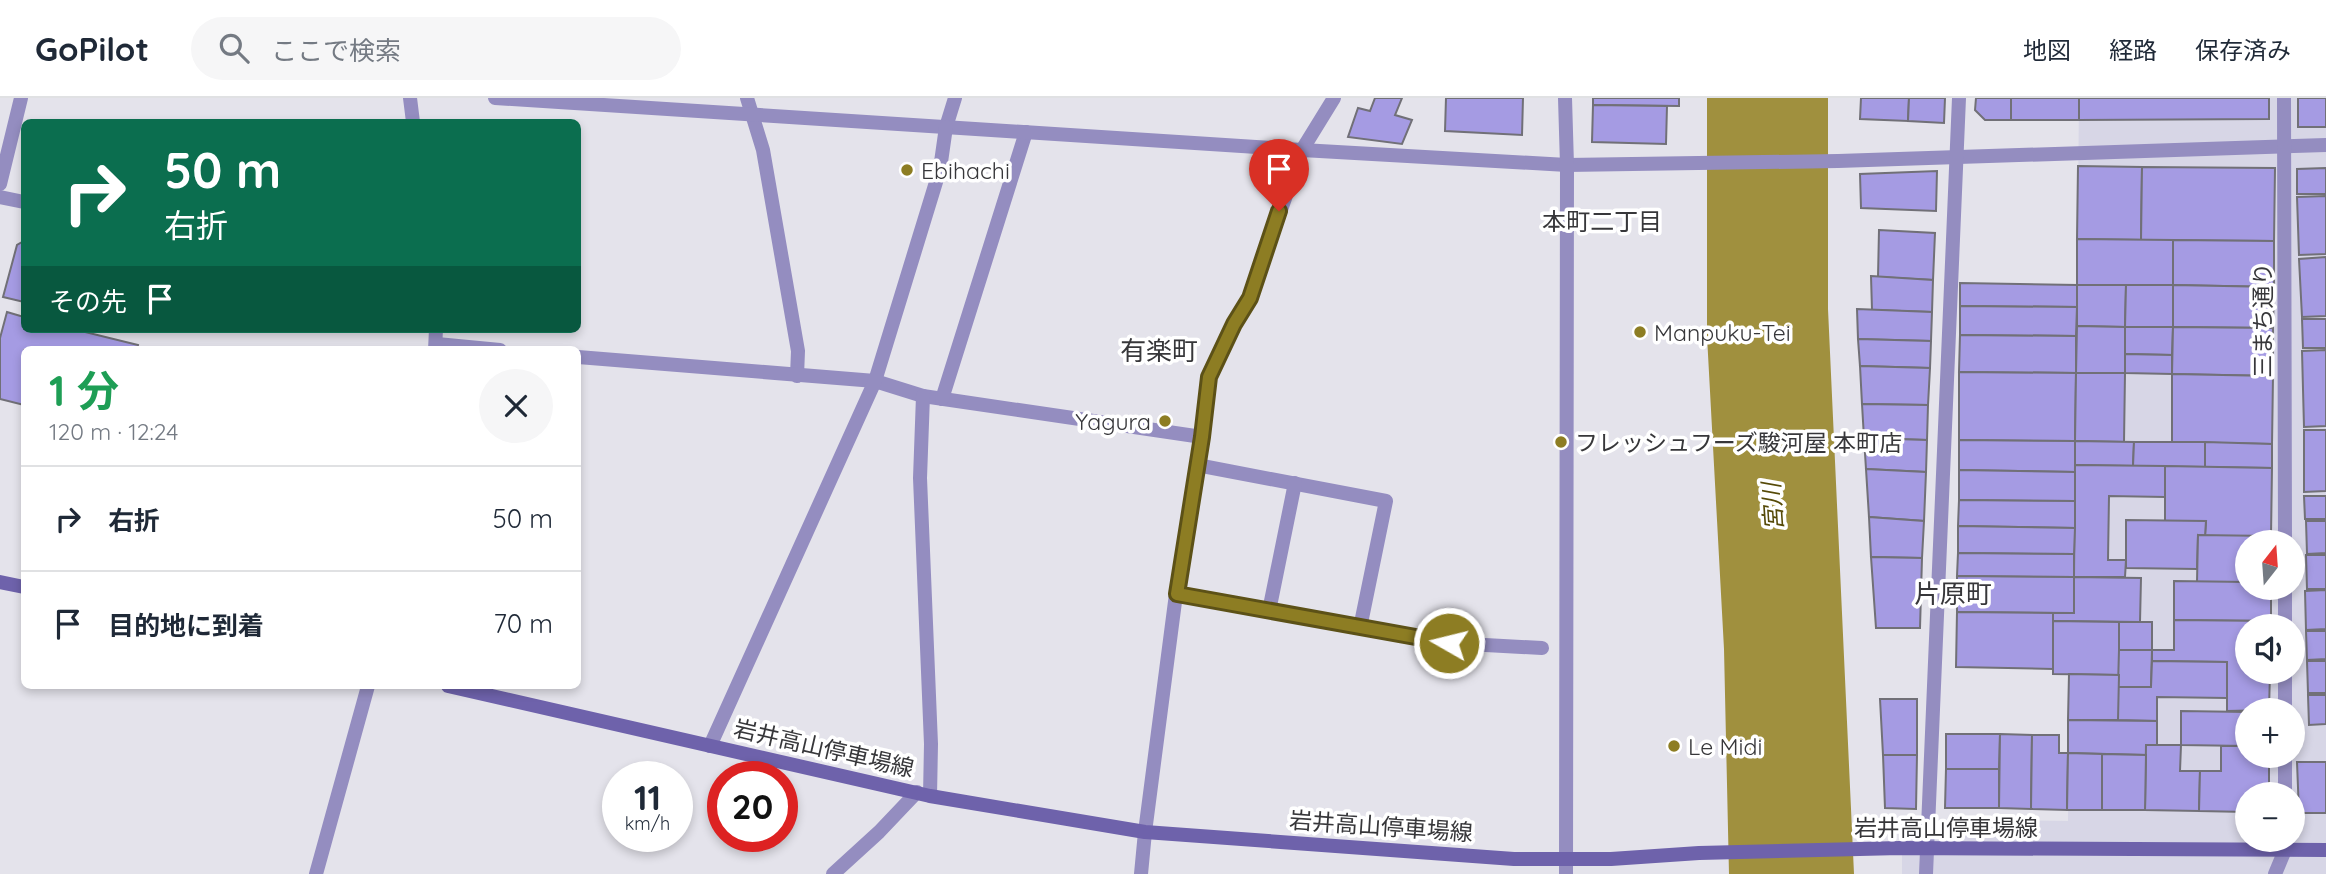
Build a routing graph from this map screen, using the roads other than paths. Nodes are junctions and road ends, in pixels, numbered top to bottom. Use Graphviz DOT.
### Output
graph roads {
  1 [pos="21,98"];
  2 [pos="410,98"];
  3 [pos="495,98"];
  4 [pos="747,98"];
  5 [pos="955,98"];
  6 [pos="1334,98"];
  7 [pos="1565,98"];
  8 [pos="1959,98"];
  9 [pos="2284,98"];
  10 [pos="752,114"];
  11 [pos="413,119"];
  12 [pos="946,127"];
  13 [pos="1026,132"];
  14 [pos="2326,145"];
  15 [pos="2285,147"];
  16 [pos="1302,150"];
  17 [pos="1958,156"];
  18 [pos="1567,165"];
  19 [pos="0,184"];
  20 [pos="0,197"];
  21 [pos="21,201"];
  22 [pos="581,357"];
  23 [pos="797,376"];
  24 [pos="875,381"];
  25 [pos="923,396"];
  26 [pos="942,399"];
  27 [pos="1202,437"];
  28 [pos="1197,465"];
  29 [pos="1295,483"];
  30 [pos="2285,530"];
  31 [pos="0,582"];
  32 [pos="21,586"];
  33 [pos="1177,594"];
  34 [pos="1269,611"];
  35 [pos="1360,628"];
  36 [pos="1542,648"];
  37 [pos="367,689"];
  38 [pos="461,689"];
  39 [pos="710,746"];
  40 [pos="923,794"];
  41 [pos="1145,832"];
  42 [pos="2235,846"];
  43 [pos="2305,847"];
  44 [pos="1926,849"];
  45 [pos="2326,850"];
  46 [pos="2283,852"];
  47 [pos="1567,867"];
  48 [pos="316,874"];
  49 [pos="833,874"];
  50 [pos="1141,874"];
  51 [pos="1926,874"];
  52 [pos="2275,874"];
  1 -- 19 [label="street"];
  2 -- 11 [label="street"];
  3 -- 10 [label="street"];
  4 -- 10 [label="street"];
  5 -- 12 [label="street"];
  6 -- 16 [label="street"];
  7 -- 18 [label="street"];
  8 -- 17 [label="street"];
  9 -- 15 [label="street, 三まち通り"];
  10 -- 12 [label="street"];
  10 -- 23 [label="street"];
  12 -- 13 [label="street"];
  12 -- 24 [label="street"];
  13 -- 16 [label="street"];
  13 -- 26 [label="street"];
  14 -- 15 [label="street"];
  15 -- 17 [label="street"];
  15 -- 30 [label="street, 三まち通り"];
  16 -- 18 [label="street"];
  16 -- 27 [label="street"];
  17 -- 18 [label="street"];
  17 -- 44 [label="street"];
  18 -- 47 [label="street"];
  20 -- 21 [label="street"];
  22 -- 23 [label="street"];
  23 -- 24 [label="street"];
  24 -- 25 [label="street"];
  24 -- 39 [label="street"];
  25 -- 26 [label="street"];
  25 -- 40 [label="street"];
  26 -- 27 [label="street"];
  27 -- 28 [label="street"];
  28 -- 29 [label="street"];
  28 -- 33 [label="street"];
  29 -- 34 [label="street"];
  29 -- 35 [label="street"];
  31 -- 32 [label="main road"];
  33 -- 34 [label="street"];
  33 -- 41 [label="street"];
  34 -- 35 [label="street"];
  35 -- 36 [label="street"];
  37 -- 48 [label="street"];
  38 -- 39 [label="main road, 岩井高山停車場線"];
  39 -- 40 [label="main road, 岩井高山停車場線"];
  40 -- 41 [label="main road, 岩井高山停車場線"];
  40 -- 49 [label="street"];
  41 -- 47 [label="main road, 岩井高山停車場線"];
  41 -- 50 [label="street"];
  42 -- 44 [label="main road, 岩井高山停車場線"];
  43 -- 45 [label="main road, 岩井高山停車場線"];
  44 -- 47 [label="main road, 岩井高山停車場線"];
  44 -- 51 [label="street"];
  46 -- 52 [label="street"];
}
